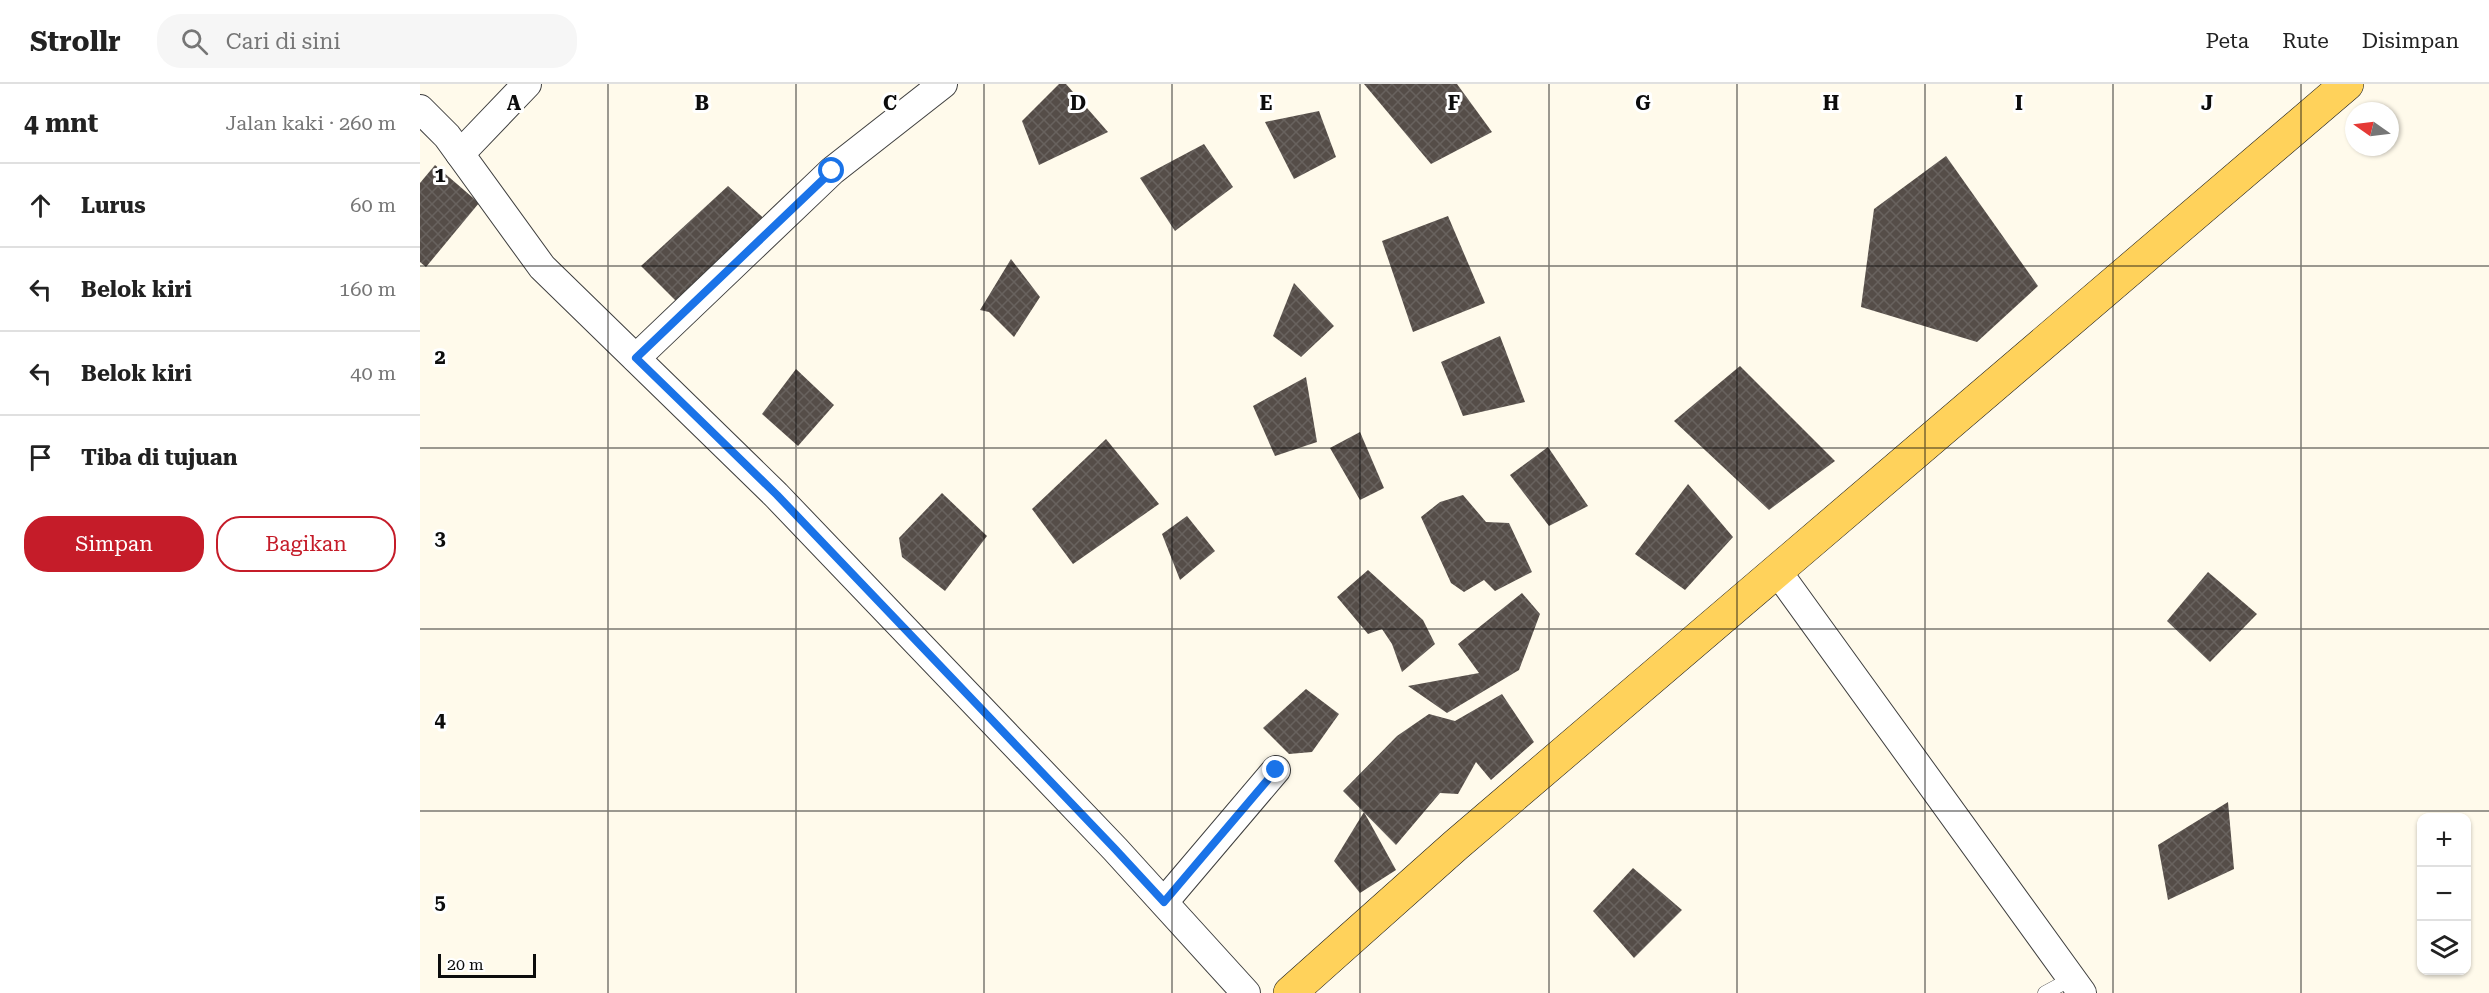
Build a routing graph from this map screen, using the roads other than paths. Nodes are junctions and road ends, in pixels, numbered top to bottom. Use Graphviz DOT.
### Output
graph roads {
  1 [pos="527,84"];
  2 [pos="943,84"];
  3 [pos="2347,84"];
  4 [pos="420,109"];
  5 [pos="460,154"];
  6 [pos="636,358"];
  7 [pos="1777,571"];
  8 [pos="1276,770"];
  9 [pos="1164,902"];
  10 [pos="2077,986"];
  11 [pos="1246,993"];
  12 [pos="1290,993"];
  13 [pos="2045,993"];
  1 -- 5 [label="street"];
  2 -- 6 [label="street"];
  3 -- 7 [label="main road"];
  4 -- 5 [label="street"];
  5 -- 6 [label="street"];
  6 -- 9 [label="street"];
  7 -- 10 [label="street"];
  7 -- 12 [label="main road"];
  8 -- 9 [label="street"];
  9 -- 11 [label="street"];
  10 -- 13 [label="lane"];
}
